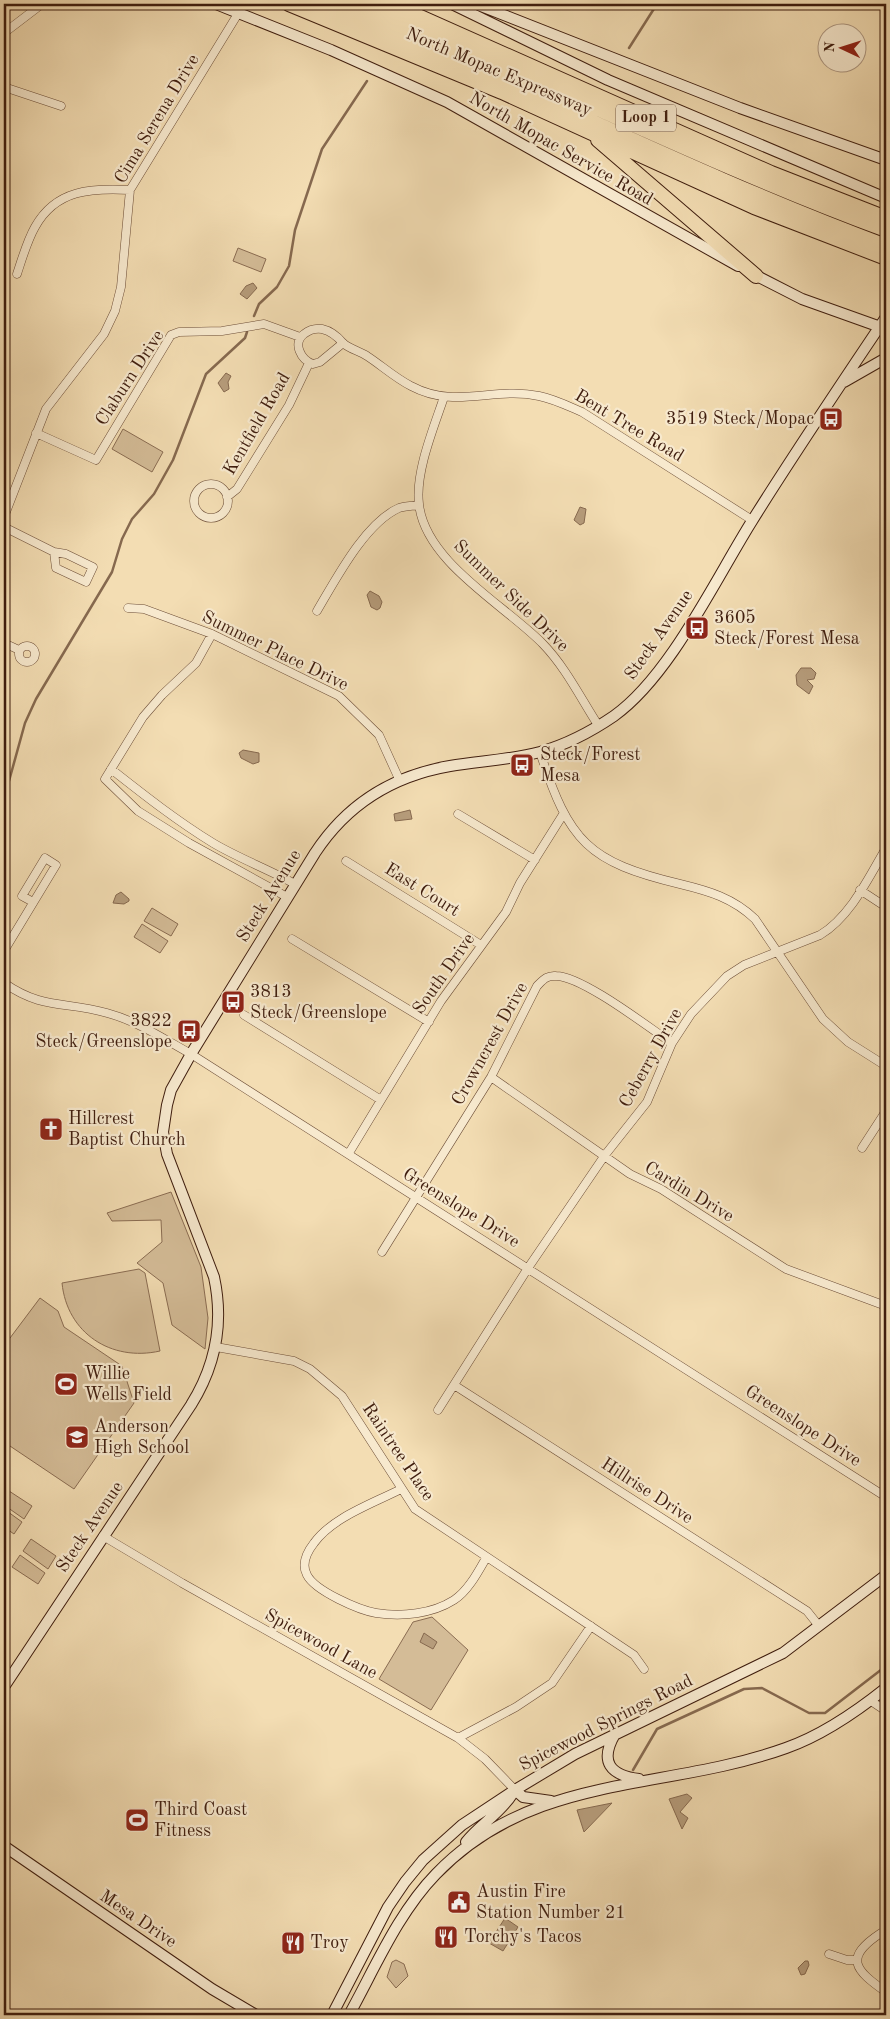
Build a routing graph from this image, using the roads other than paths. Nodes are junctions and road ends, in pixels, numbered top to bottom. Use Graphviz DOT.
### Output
graph roads {
  1 [pos="42,4"];
  2 [pos="216,4"];
  3 [pos="289,4"];
  4 [pos="325,4"];
  5 [pos="333,4"];
  6 [pos="344,4"];
  7 [pos="355,4"];
  8 [pos="391,4"];
  9 [pos="452,4"];
  10 [pos="476,4"];
  11 [pos="239,12"];
  12 [pos="4,33"];
  13 [pos="545,84"];
  14 [pos="4,87"];
  15 [pos="539,97"];
  16 [pos="61,106"];
  17 [pos="588,131"];
  18 [pos="886,160"];
  19 [pos="130,190"];
  20 [pos="886,198"];
  21 [pos="886,218"];
  22 [pos="886,230"];
  23 [pos="886,246"];
  24 [pos="886,258"];
  25 [pos="17,274"];
  26 [pos="756,276"];
  27 [pos="886,317"];
  28 [pos="883,328"];
  29 [pos="297,336"];
  30 [pos="343,343"];
  31 [pos="886,358"];
  32 [pos="309,363"];
  33 [pos="841,384"];
  34 [pos="444,397"];
  35 [pos="36,433"];
  36 [pos="227,497"];
  37 [pos="418,505"];
  38 [pos="4,517"];
  39 [pos="752,520"];
  40 [pos="4,527"];
  41 [pos="54,552"];
  42 [pos="128,608"];
  43 [pos="317,610"];
  44 [pos="212,634"];
  45 [pos="4,643"];
  46 [pos="20,650"];
  47 [pos="598,725"];
  48 [pos="540,752"];
  49 [pos="111,769"];
  50 [pos="399,780"];
  51 [pos="564,813"];
  52 [pos="458,814"];
  53 [pos="886,848"];
  54 [pos="535,860"];
  55 [pos="346,861"];
  56 [pos="295,884"];
  57 [pos="860,890"];
  58 [pos="287,897"];
  59 [pos="33,902"];
  60 [pos="886,907"];
  61 [pos="292,939"];
  62 [pos="481,945"];
  63 [pos="4,951"];
  64 [pos="778,952"];
  65 [pos="4,983"];
  66 [pos="244,1015"];
  67 [pos="429,1022"];
  68 [pos="672,1043"];
  69 [pos="191,1054"];
  70 [pos="886,1066"];
  71 [pos="491,1077"];
  72 [pos="381,1100"];
  73 [pos="886,1111"];
  74 [pos="862,1148"];
  75 [pos="349,1153"];
  76 [pos="605,1155"];
  77 [pos="416,1198"];
  78 [pos="382,1252"];
  79 [pos="528,1268"];
  80 [pos="886,1306"];
  81 [pos="216,1347"];
  82 [pos="454,1385"];
  83 [pos="438,1410"];
  84 [pos="401,1490"];
  85 [pos="886,1498"];
  86 [pos="103,1536"];
  87 [pos="486,1558"];
  88 [pos="886,1575"];
  89 [pos="591,1626"];
  90 [pos="820,1626"];
  91 [pos="644,1669"];
  92 [pos="4,1687"];
  93 [pos="884,1693"];
  94 [pos="871,1701"];
  95 [pos="886,1711"];
  96 [pos="615,1734"];
  97 [pos="458,1738"];
  98 [pos="649,1780"];
  99 [pos="515,1790"];
  100 [pos="553,1801"];
  101 [pos="520,1814"];
  102 [pos="4,1846"];
  103 [pos="456,1855"];
  104 [pos="881,1932"];
  105 [pos="829,1954"];
  106 [pos="857,1960"];
  107 [pos="886,1992"];
  108 [pos="256,2015"];
  109 [pos="332,2015"];
  110 [pos="349,2015"];
  1 -- 12 [label="street"];
  2 -- 11 [label="main road, North Mopac Service Road"];
  3 -- 17 [label="highway, North Mopac Expressway / Loop 1"];
  4 -- 15 [label="highway"];
  5 -- 15 [label="highway"];
  6 -- 13 [label="highway"];
  7 -- 13 [label="highway"];
  8 -- 21 [label="highway, North Mopac Expressway / Loop 1"];
  9 -- 20 [label="main road"];
  10 -- 18 [label="main road"];
  11 -- 19 [label="street, Cima Serena Drive"];
  11 -- 26 [label="main road, North Mopac Service Road"];
  13 -- 22 [label="highway"];
  14 -- 16 [label="street"];
  15 -- 23 [label="highway"];
  17 -- 24 [label="highway, North Mopac Expressway / Loop 1"];
  17 -- 26 [label="highway"];
  19 -- 25 [label="street"];
  19 -- 35 [label="street, Cima Serena Drive"];
  26 -- 28 [label="main road, North Mopac Service Road"];
  27 -- 28 [label="main road, Steck Avenue"];
  28 -- 33 [label="main road, Steck Avenue"];
  29 -- 30 [label="street, Bent Tree Road"];
  29 -- 32 [label="street"];
  29 -- 35 [label="street, Claburn Drive"];
  30 -- 32 [label="street"];
  30 -- 34 [label="street, Bent Tree Road"];
  31 -- 33 [label="main road"];
  32 -- 36 [label="street, Kentfield Road"];
  33 -- 39 [label="main road, Steck Avenue"];
  34 -- 37 [label="street, Summer Side Drive"];
  34 -- 39 [label="street, Bent Tree Road"];
  35 -- 38 [label="street, Cima Serena Drive"];
  36 -- 36 [label="street, Kentfield Road"];
  37 -- 43 [label="street"];
  37 -- 47 [label="street, Summer Side Drive"];
  39 -- 47 [label="main road, Steck Avenue"];
  40 -- 41 [label="street"];
  41 -- 41 [label="street"];
  42 -- 44 [label="street, Summer Place Drive"];
  44 -- 49 [label="street"];
  44 -- 50 [label="street, Summer Place Drive"];
  45 -- 46 [label="street"];
  47 -- 48 [label="main road, Steck Avenue"];
  48 -- 50 [label="main road, Steck Avenue"];
  48 -- 51 [label="street"];
  49 -- 56 [label="street"];
  49 -- 58 [label="street"];
  50 -- 56 [label="main road, Steck Avenue"];
  51 -- 54 [label="street, South Drive"];
  51 -- 64 [label="street"];
  52 -- 54 [label="street"];
  53 -- 57 [label="street, Ceberry Drive"];
  54 -- 62 [label="street, South Drive"];
  55 -- 62 [label="street, East Court"];
  56 -- 58 [label="main road, Steck Avenue"];
  57 -- 60 [label="street"];
  57 -- 64 [label="street, Ceberry Drive"];
  58 -- 69 [label="main road, Steck Avenue"];
  59 -- 59 [label="street"];
  59 -- 63 [label="street"];
  61 -- 67 [label="street"];
  62 -- 67 [label="street, South Drive"];
  64 -- 68 [label="street, Ceberry Drive"];
  64 -- 70 [label="street"];
  65 -- 69 [label="street, Greenslope Drive"];
  66 -- 72 [label="street"];
  67 -- 72 [label="street, South Drive"];
  68 -- 71 [label="street, Crowncrest Drive"];
  68 -- 76 [label="street, Ceberry Drive"];
  69 -- 75 [label="street, Greenslope Drive"];
  69 -- 81 [label="main road, Steck Avenue"];
  71 -- 76 [label="street, Cardin Drive"];
  71 -- 77 [label="street, Crowncrest Drive"];
  72 -- 75 [label="street, South Drive"];
  73 -- 74 [label="street"];
  75 -- 77 [label="street, Greenslope Drive"];
  76 -- 79 [label="street, Ceberry Drive"];
  76 -- 80 [label="street, Cardin Drive"];
  77 -- 78 [label="street, Crowncrest Drive"];
  77 -- 79 [label="street, Greenslope Drive"];
  79 -- 82 [label="street, Ceberry Drive"];
  79 -- 85 [label="street, Greenslope Drive"];
  81 -- 84 [label="street, Raintree Place"];
  81 -- 86 [label="main road, Steck Avenue"];
  82 -- 83 [label="street, Ceberry Drive"];
  82 -- 90 [label="street, Hillrise Drive"];
  84 -- 87 [label="street, Raintree Place"];
  84 -- 87 [label="street"];
  86 -- 92 [label="main road, Steck Avenue"];
  86 -- 97 [label="street, Spicewood Lane"];
  87 -- 89 [label="street, Raintree Place"];
  88 -- 90 [label="main road, Spicewood Springs Road"];
  89 -- 91 [label="street, Raintree Place"];
  89 -- 97 [label="street"];
  90 -- 96 [label="main road, Spicewood Springs Road"];
  93 -- 94 [label="main road"];
  94 -- 95 [label="street"];
  94 -- 98 [label="main road"];
  96 -- 98 [label="main road"];
  96 -- 99 [label="main road, Spicewood Springs Road"];
  97 -- 99 [label="street, Spicewood Lane"];
  98 -- 100 [label="main road"];
  99 -- 100 [label="main road"];
  99 -- 101 [label="main road"];
  99 -- 103 [label="main road"];
  99 -- 109 [label="main road, Spicewood Springs Road"];
  100 -- 101 [label="main road"];
  101 -- 103 [label="main road"];
  102 -- 108 [label="main road, Mesa Drive"];
  103 -- 110 [label="main road"];
  104 -- 106 [label="street"];
  105 -- 106 [label="street"];
  106 -- 107 [label="street"];
}
